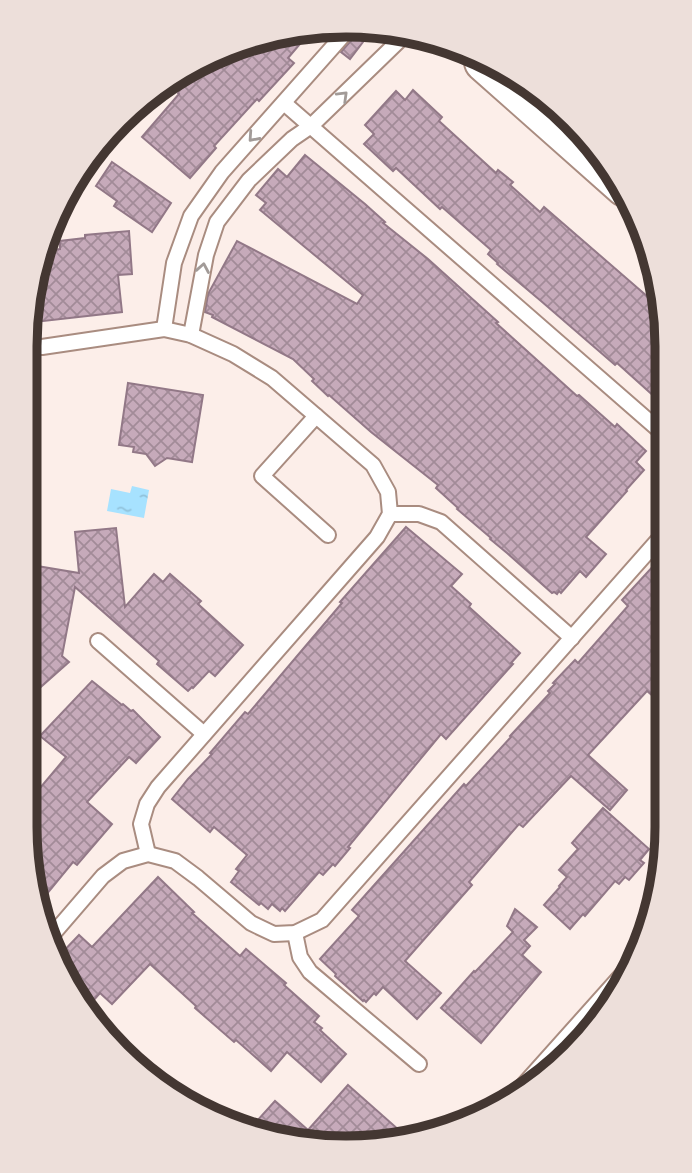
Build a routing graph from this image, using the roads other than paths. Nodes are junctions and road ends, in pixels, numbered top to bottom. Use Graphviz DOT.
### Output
graph roads {
  1 [pos="342,37"];
  2 [pos="398,41"];
  3 [pos="505,81"];
  4 [pos="284,103"];
  5 [pos="311,126"];
  6 [pos="588,155"];
  7 [pos="164,329"];
  8 [pos="191,335"];
  9 [pos="37,347"];
  10 [pos="316,416"];
  11 [pos="655,427"];
  12 [pos="390,513"];
  13 [pos="328,535"];
  14 [pos="655,544"];
  15 [pos="572,638"];
  16 [pos="98,641"];
  17 [pos="204,734"];
  18 [pos="148,854"];
  19 [pos="55,932"];
  20 [pos="295,933"];
  21 [pos="419,1064"];
  1 -- 4 [label="lane"];
  5 -- 2 [label="lane, one-way"];
  3 -- 6 [label="main road"];
  4 -- 5 [label="lane"];
  4 -- 7 [label="lane, one-way"];
  8 -- 5 [label="lane, one-way"];
  5 -- 11 [label="lane"];
  7 -- 8 [label="lane"];
  7 -- 9 [label="lane"];
  8 -- 10 [label="lane"];
  10 -- 12 [label="lane"];
  10 -- 13 [label="lane"];
  12 -- 15 [label="lane"];
  12 -- 17 [label="lane"];
  14 -- 15 [label="lane"];
  15 -- 20 [label="lane"];
  16 -- 17 [label="lane"];
  17 -- 18 [label="lane"];
  18 -- 19 [label="lane"];
  18 -- 20 [label="lane"];
  20 -- 21 [label="lane"];
}
